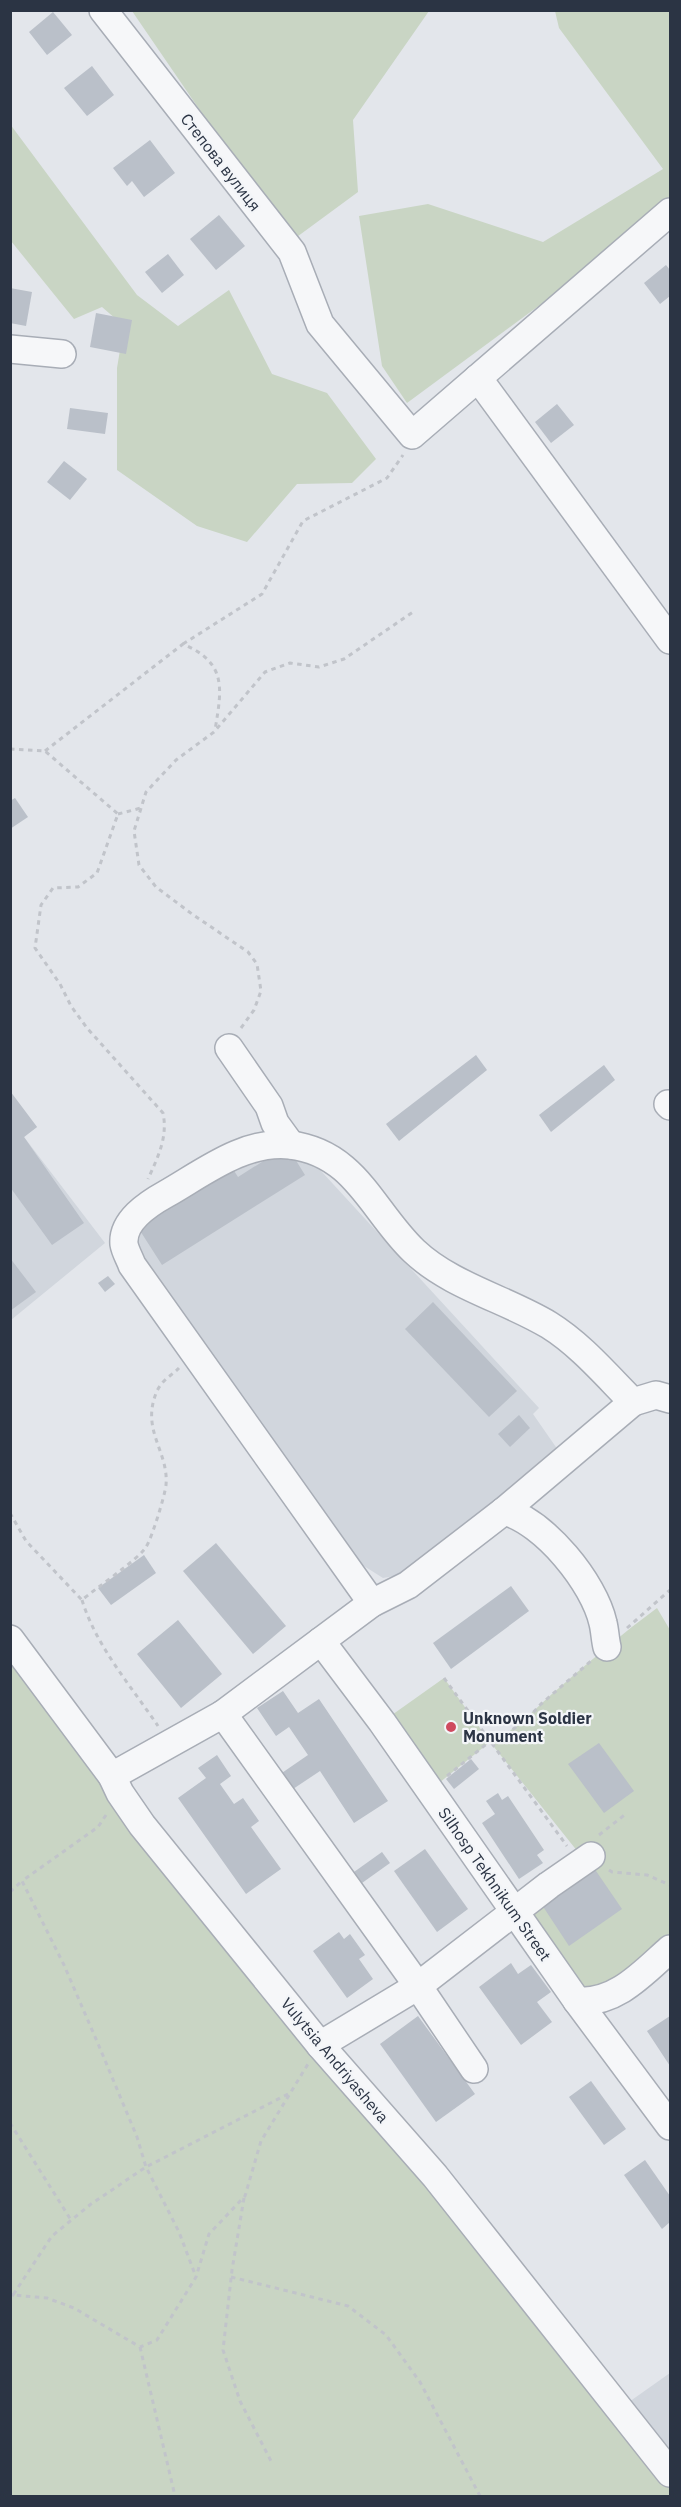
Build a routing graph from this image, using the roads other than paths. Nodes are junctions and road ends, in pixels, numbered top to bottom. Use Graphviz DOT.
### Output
graph roads {
  1 [pos="103,10"];
  2 [pos="670,212"];
  3 [pos="10,349"];
  4 [pos="62,354"];
  5 [pos="478,378"];
  6 [pos="670,640"];
  7 [pos="229,1048"];
  8 [pos="291,1145"];
  9 [pos="657,1396"];
  10 [pos="504,1511"];
  11 [pos="372,1603"];
  12 [pos="10,1639"];
  13 [pos="321,1641"];
  14 [pos="607,1647"];
  15 [pos="224,1714"];
  16 [pos="116,1785"];
  17 [pos="585,1860"];
  18 [pos="515,1912"];
  19 [pos="670,1949"];
  20 [pos="418,1986"];
  21 [pos="577,2001"];
  22 [pos="320,2045"];
  23 [pos="474,2069"];
  24 [pos="670,2126"];
  25 [pos="670,2473"];
  1 -- 5 [label="street, Степова вулиця"];
  2 -- 5 [label="street"];
  3 -- 4 [label="street"];
  5 -- 6 [label="street"];
  7 -- 8 [label="street"];
  8 -- 9 [label="street"];
  8 -- 11 [label="street"];
  9 -- 10 [label="street"];
  10 -- 11 [label="street"];
  10 -- 14 [label="street"];
  11 -- 13 [label="street"];
  12 -- 16 [label="street, Vulytsia Andriyasheva"];
  13 -- 15 [label="street"];
  13 -- 18 [label="street, Silhosp Tekhnikum Street"];
  15 -- 16 [label="street"];
  15 -- 20 [label="street"];
  16 -- 22 [label="street, Vulytsia Andriyasheva"];
  17 -- 18 [label="street"];
  18 -- 20 [label="street"];
  18 -- 21 [label="street, Silhosp Tekhnikum Street"];
  19 -- 21 [label="street"];
  20 -- 22 [label="street"];
  20 -- 23 [label="street"];
  21 -- 24 [label="street, Silhosp Tekhnikum Street"];
  22 -- 25 [label="street, Vulytsia Andriyasheva"];
}
